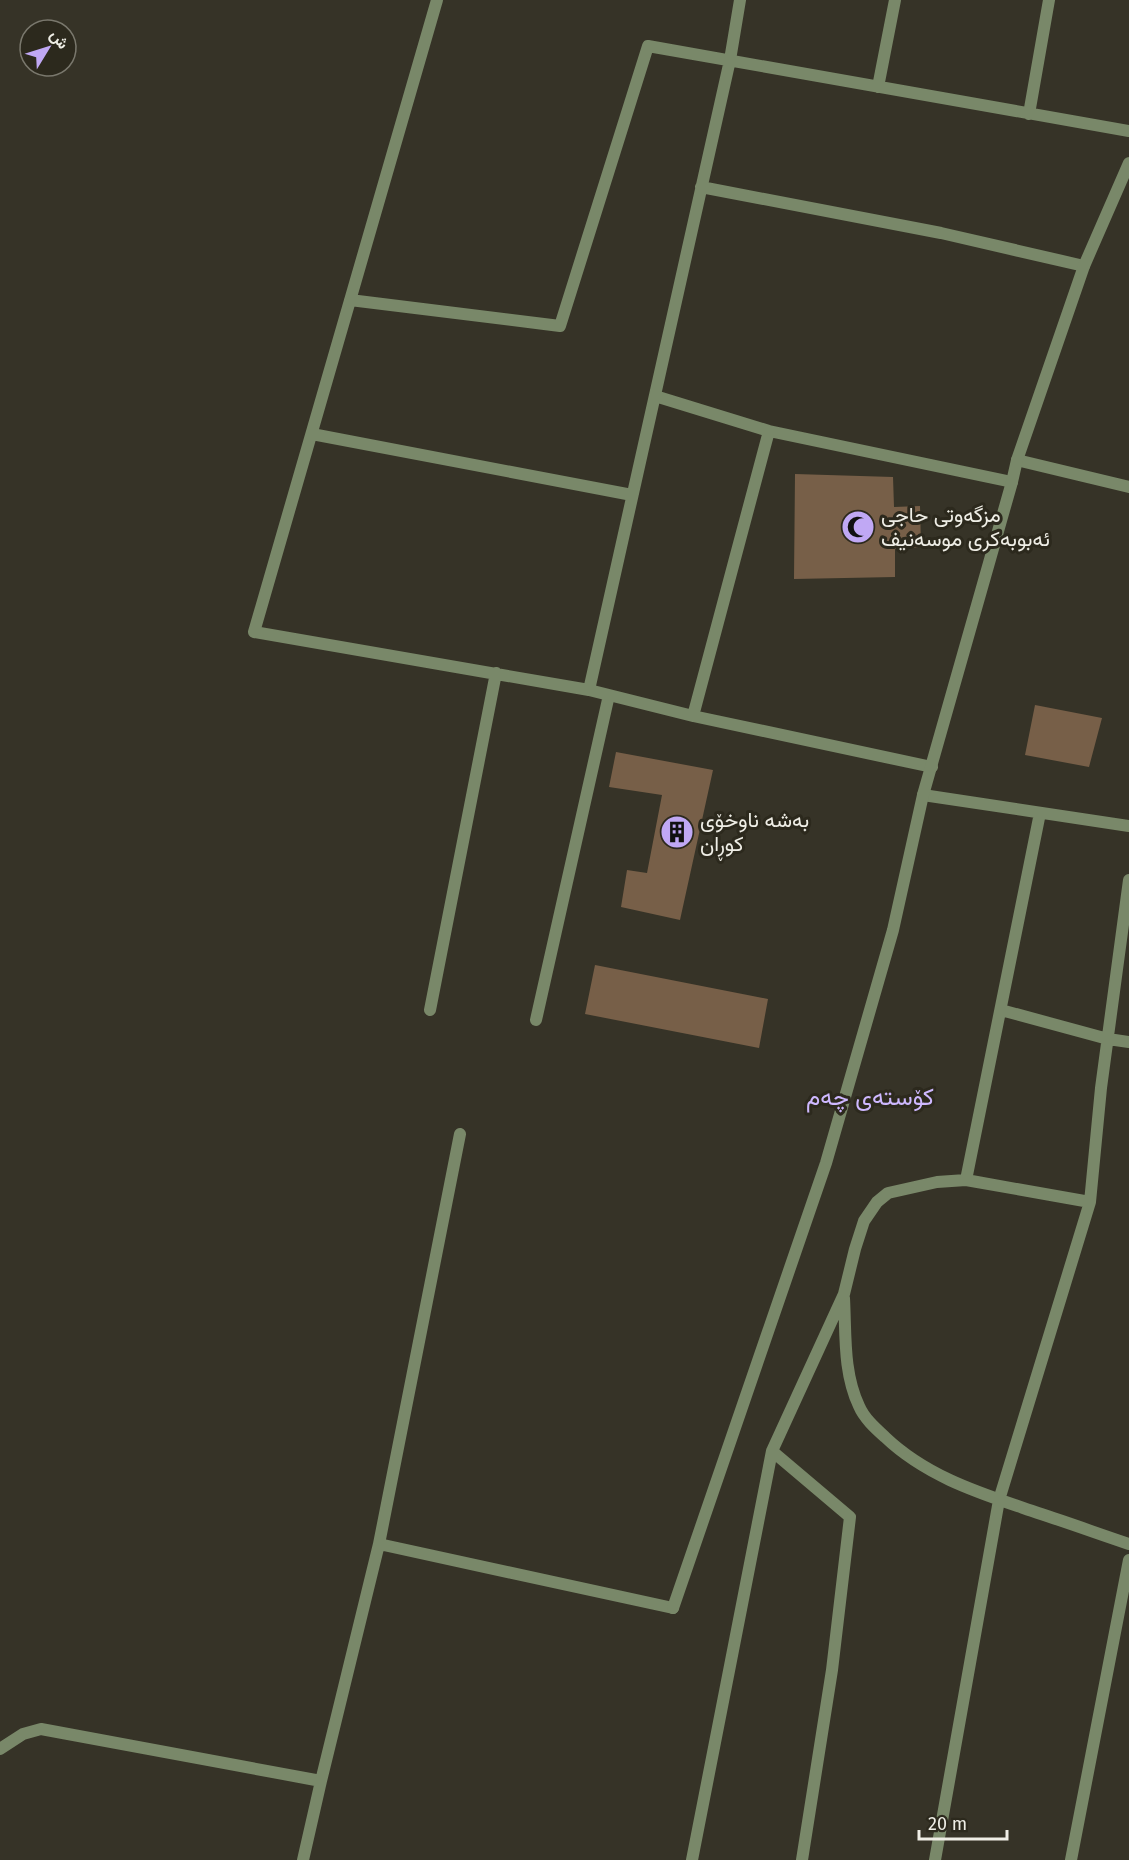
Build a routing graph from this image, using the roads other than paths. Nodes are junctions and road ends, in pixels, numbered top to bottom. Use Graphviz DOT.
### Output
graph roads {
  1 [pos="437,0"];
  2 [pos="740,0"];
  3 [pos="895,0"];
  4 [pos="1049,0"];
  5 [pos="730,60"];
  6 [pos="878,87"];
  7 [pos="1029,114"];
  8 [pos="1129,131"];
  9 [pos="1129,163"];
  10 [pos="701,187"];
  11 [pos="1083,266"];
  12 [pos="350,300"];
  13 [pos="654,396"];
  14 [pos="769,431"];
  15 [pos="312,434"];
  16 [pos="1017,460"];
  17 [pos="1012,482"];
  18 [pos="1129,487"];
  19 [pos="632,495"];
  20 [pos="496,673"];
  21 [pos="589,690"];
  22 [pos="609,694"];
  23 [pos="693,716"];
  24 [pos="932,767"];
  25 [pos="923,795"];
  26 [pos="1040,813"];
  27 [pos="1129,826"];
  28 [pos="1129,880"];
  29 [pos="430,1010"];
  30 [pos="1001,1010"];
  31 [pos="536,1020"];
  32 [pos="1108,1039"];
  33 [pos="1129,1042"];
  34 [pos="460,1134"];
  35 [pos="966,1180"];
  36 [pos="1090,1202"];
  37 [pos="844,1294"];
  38 [pos="772,1451"];
  39 [pos="999,1500"];
  40 [pos="379,1544"];
  41 [pos="1129,1544"];
  42 [pos="1129,1560"];
  43 [pos="1127,1579"];
  44 [pos="0,1749"];
  45 [pos="321,1781"];
  46 [pos="303,1860"];
  47 [pos="692,1860"];
  48 [pos="801,1860"];
  49 [pos="935,1860"];
  50 [pos="1071,1860"];
  1 -- 12 [label="street"];
  2 -- 5 [label="street"];
  3 -- 6 [label="street"];
  4 -- 7 [label="street"];
  5 -- 6 [label="street"];
  5 -- 10 [label="street"];
  5 -- 12 [label="street"];
  6 -- 7 [label="street"];
  7 -- 8 [label="street"];
  9 -- 11 [label="street"];
  10 -- 11 [label="street"];
  10 -- 13 [label="street"];
  11 -- 16 [label="street"];
  12 -- 15 [label="street"];
  13 -- 14 [label="street"];
  13 -- 19 [label="street"];
  14 -- 17 [label="street"];
  14 -- 23 [label="street"];
  15 -- 19 [label="street"];
  15 -- 20 [label="street"];
  16 -- 17 [label="street"];
  16 -- 18 [label="street"];
  17 -- 24 [label="street"];
  19 -- 21 [label="street"];
  20 -- 21 [label="street"];
  20 -- 29 [label="street"];
  21 -- 22 [label="street"];
  22 -- 23 [label="street"];
  22 -- 31 [label="street"];
  23 -- 24 [label="street"];
  24 -- 25 [label="street"];
  25 -- 26 [label="street"];
  25 -- 40 [label="street"];
  26 -- 27 [label="street"];
  26 -- 30 [label="street"];
  28 -- 32 [label="street"];
  30 -- 32 [label="street"];
  30 -- 35 [label="street"];
  32 -- 33 [label="street"];
  32 -- 36 [label="street"];
  34 -- 40 [label="street"];
  35 -- 36 [label="street"];
  35 -- 37 [label="street"];
  36 -- 39 [label="street"];
  37 -- 38 [label="street"];
  37 -- 39 [label="street"];
  38 -- 47 [label="street"];
  38 -- 48 [label="street"];
  39 -- 41 [label="street"];
  39 -- 49 [label="street"];
  40 -- 45 [label="street"];
  42 -- 43 [label="street"];
  43 -- 50 [label="street"];
  44 -- 45 [label="street"];
  45 -- 46 [label="street"];
}
